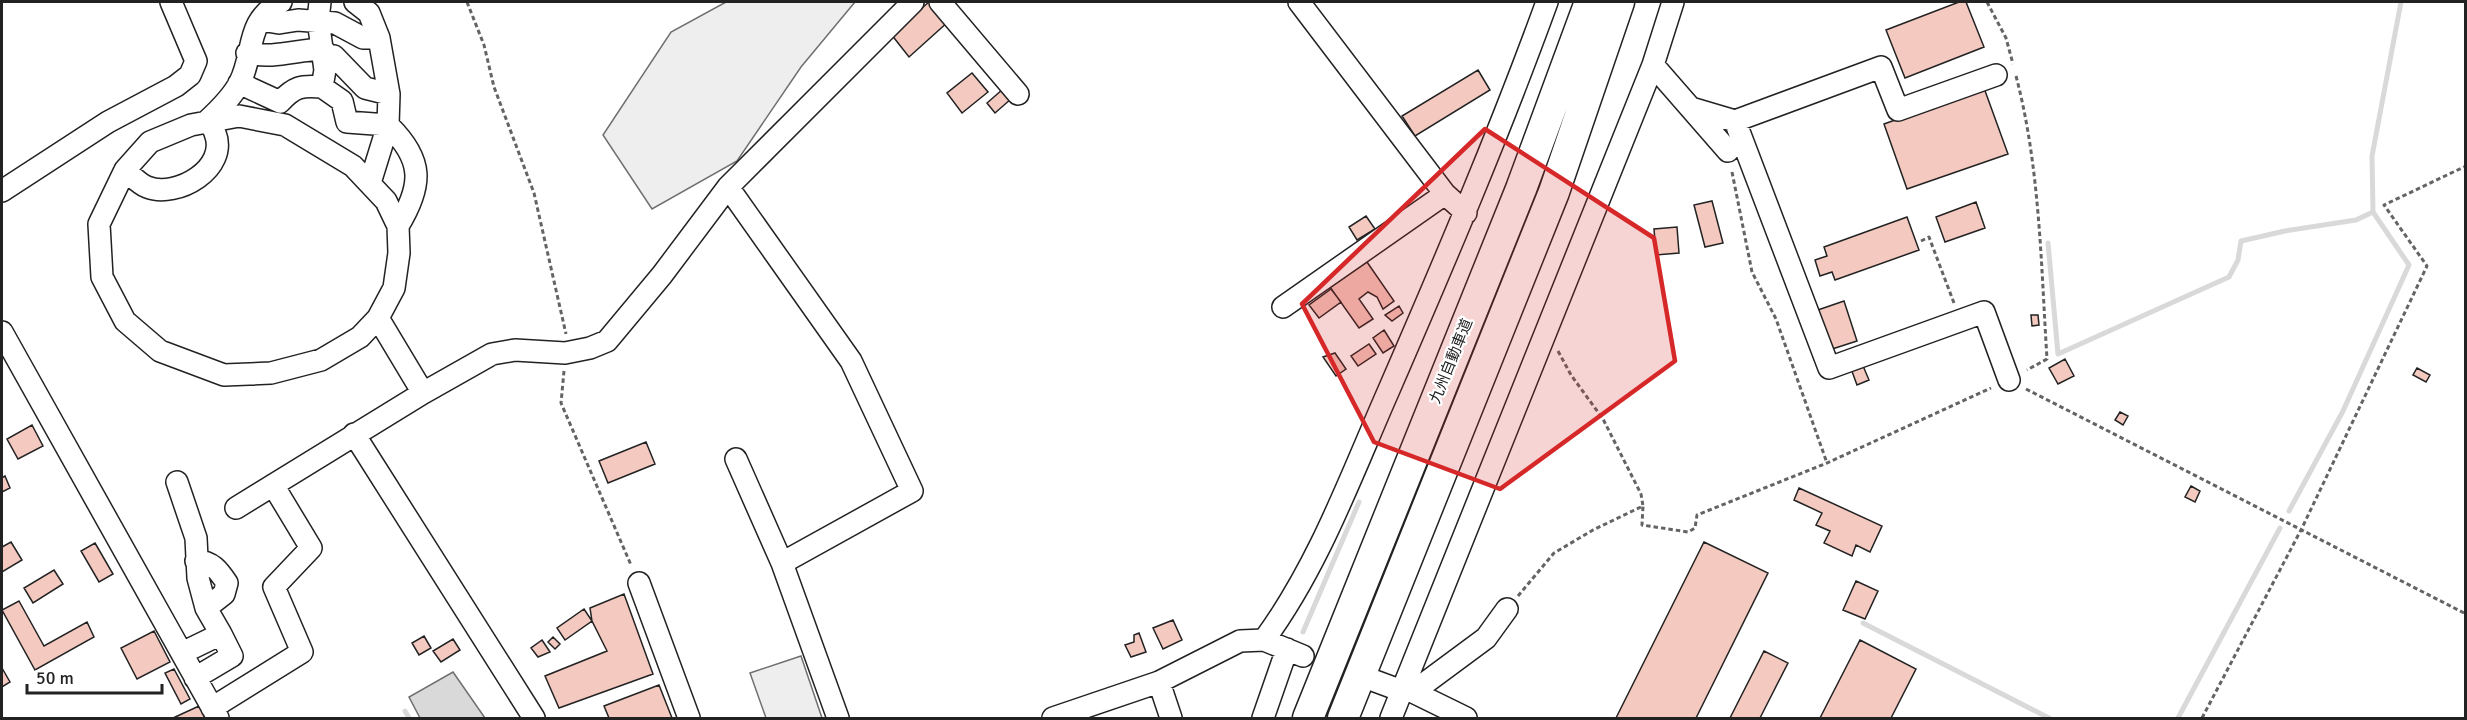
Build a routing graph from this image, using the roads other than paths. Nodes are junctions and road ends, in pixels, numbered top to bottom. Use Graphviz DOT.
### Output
graph roads {
  1 [pos="171,2"];
  2 [pos="281,2"];
  3 [pos="355,2"];
  4 [pos="913,2"];
  5 [pos="940,2"];
  6 [pos="1299,2"];
  7 [pos="1547,2"];
  8 [pos="1590,2"];
  9 [pos="1619,2"];
  10 [pos="1673,2"];
  11 [pos="319,11"];
  12 [pos="261,20"];
  13 [pos="379,38"];
  14 [pos="324,52"];
  15 [pos="247,53"];
  16 [pos="1653,64"];
  17 [pos="1996,75"];
  18 [pos="239,83"];
  19 [pos="322,87"];
  20 [pos="389,94"];
  21 [pos="1018,94"];
  22 [pos="1691,108"];
  23 [pos="207,121"];
  24 [pos="1735,121"];
  25 [pos="388,125"];
  26 [pos="1728,151"];
  27 [pos="125,170"];
  28 [pos="370,183"];
  29 [pos="728,187"];
  30 [pos="2,191"];
  31 [pos="1445,194"];
  32 [pos="1466,213"];
  33 [pos="398,226"];
  34 [pos="1283,307"];
  35 [pos="378,318"];
  36 [pos="2,332"];
  37 [pos="2009,380"];
  38 [pos="423,393"];
  39 [pos="354,434"];
  40 [pos="735,459"];
  41 [pos="177,482"];
  42 [pos="273,485"];
  43 [pos="236,508"];
  44 [pos="782,563"];
  45 [pos="639,584"];
  46 [pos="1507,609"];
  47 [pos="220,634"];
  48 [pos="1264,640"];
  49 [pos="182,653"];
  50 [pos="195,678"];
  51 [pos="1375,681"];
  52 [pos="1159,682"];
  53 [pos="1406,689"];
  54 [pos="215,713"];
  55 [pos="534,718"];
  56 [pos="689,718"];
  57 [pos="838,718"];
  58 [pos="1053,718"];
  59 [pos="1171,718"];
  60 [pos="1263,718"];
  61 [pos="1308,718"];
  62 [pos="1343,718"];
  63 [pos="1391,718"];
  64 [pos="1466,718"];
  1 -- 30 [label="street"];
  2 -- 12 [label="street"];
  3 -- 13 [label="street"];
  4 -- 29 [label="street"];
  5 -- 21 [label="street"];
  6 -- 31 [label="street"];
  7 -- 32 [label="street"];
  8 -- 61 [label="highway, 九州自動車道"];
  9 -- 62 [label="highway"];
  10 -- 16 [label="street"];
  11 -- 12 [label="street"];
  11 -- 13 [label="street"];
  11 -- 14 [label="street"];
  12 -- 15 [label="street"];
  13 -- 20 [label="street"];
  14 -- 15 [label="street"];
  14 -- 19 [label="street"];
  14 -- 20 [label="street"];
  15 -- 18 [label="street"];
  16 -- 22 [label="street"];
  16 -- 53 [label="street"];
  17 -- 24 [label="street"];
  18 -- 19 [label="street"];
  18 -- 23 [label="street"];
  19 -- 25 [label="street"];
  20 -- 25 [label="street"];
  22 -- 24 [label="street"];
  22 -- 26 [label="street"];
  23 -- 27 [label="street"];
  23 -- 27 [label="street"];
  23 -- 28 [label="street"];
  24 -- 37 [label="street"];
  25 -- 28 [label="street"];
  25 -- 33 [label="street"];
  27 -- 35 [label="street"];
  28 -- 33 [label="street"];
  29 -- 38 [label="street"];
  29 -- 44 [label="street"];
  31 -- 32 [label="street"];
  31 -- 34 [label="street"];
  32 -- 48 [label="street"];
  33 -- 35 [label="street"];
  35 -- 38 [label="street"];
  36 -- 49 [label="street"];
  38 -- 39 [label="street"];
  39 -- 42 [label="street"];
  39 -- 55 [label="street"];
  40 -- 44 [label="street"];
  41 -- 47 [label="street"];
  42 -- 43 [label="street"];
  42 -- 54 [label="street"];
  44 -- 57 [label="street"];
  45 -- 56 [label="street"];
  46 -- 53 [label="street"];
  47 -- 49 [label="street"];
  47 -- 50 [label="street"];
  48 -- 52 [label="street"];
  48 -- 60 [label="street"];
  49 -- 50 [label="street"];
  50 -- 54 [label="street"];
  51 -- 53 [label="street"];
  52 -- 58 [label="street"];
  52 -- 59 [label="street"];
  53 -- 63 [label="street"];
  53 -- 64 [label="street"];
}
